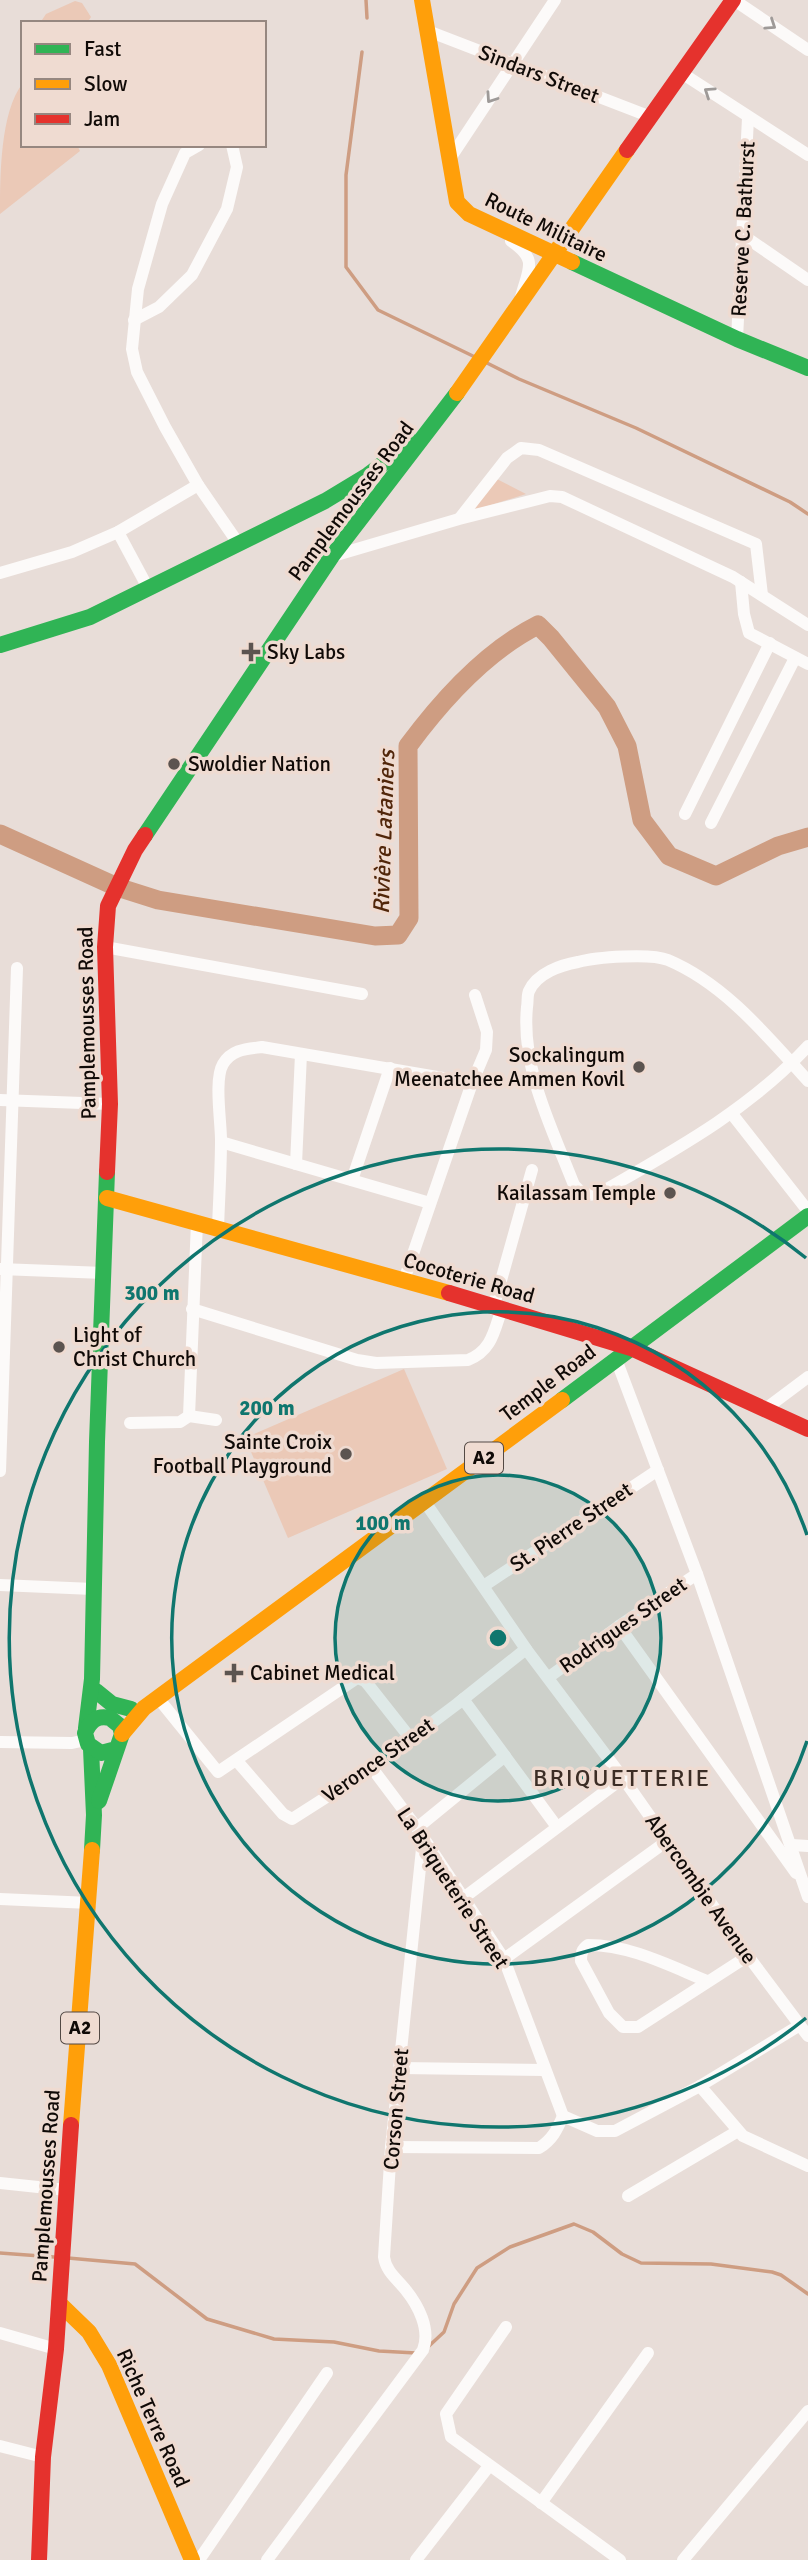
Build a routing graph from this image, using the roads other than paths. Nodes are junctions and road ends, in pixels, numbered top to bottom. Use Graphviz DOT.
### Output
graph roads {
  1 [pos="422,0"];
  2 [pos="555,0"];
  3 [pos="733,0"];
  4 [pos="428,32"];
  5 [pos="808,50"];
  6 [pos="515,63"];
  7 [pos="680,72"];
  8 [pos="651,117"];
  9 [pos="748,118"];
  10 [pos="196,147"];
  11 [pos="232,147"];
  12 [pos="807,153"];
  13 [pos="451,157"];
  14 [pos="486,223"];
  15 [pos="744,236"];
  16 [pos="556,254"];
  17 [pos="808,279"];
  18 [pos="519,307"];
  19 [pos="134,320"];
  20 [pos="737,339"];
  21 [pos="808,368"];
  22 [pos="433,426"];
  23 [pos="198,485"];
  24 [pos="350,487"];
  25 [pos="325,501"];
  26 [pos="374,502"];
  27 [pos="459,519"];
  28 [pos="118,532"];
  29 [pos="238,543"];
  30 [pos="332,556"];
  31 [pos="0,573"];
  32 [pos="741,582"];
  33 [pos="148,588"];
  34 [pos="762,595"];
  35 [pos="808,625"];
  36 [pos="770,643"];
  37 [pos="0,645"];
  38 [pos="795,658"];
  39 [pos="808,664"];
  40 [pos="685,814"];
  41 [pos="711,823"];
  42 [pos="105,947"];
  43 [pos="17,968"];
  44 [pos="362,994"];
  45 [pos="475,995"];
  46 [pos="808,1046"];
  47 [pos="301,1054"];
  48 [pos="792,1063"];
  49 [pos="390,1069"];
  50 [pos="808,1081"];
  51 [pos="472,1083"];
  52 [pos="6,1100"];
  53 [pos="110,1104"];
  54 [pos="732,1114"];
  55 [pos="221,1142"];
  56 [pos="296,1164"];
  57 [pos="532,1170"];
  58 [pos="352,1180"];
  59 [pos="107,1198"];
  60 [pos="430,1203"];
  61 [pos="806,1219"];
  62 [pos="197,1222"];
  63 [pos="218,1228"];
  64 [pos="4,1269"];
  65 [pos="104,1273"];
  66 [pos="404,1280"];
  67 [pos="192,1309"];
  68 [pos="497,1310"];
  69 [pos="631,1348"];
  70 [pos="616,1359"];
  71 [pos="808,1377"];
  72 [pos="764,1410"];
  73 [pos="189,1416"];
  74 [pos="216,1420"];
  75 [pos="130,1423"];
  76 [pos="808,1429"];
  77 [pos="658,1470"];
  78 [pos="0,1471"];
  79 [pos="425,1502"];
  80 [pos="697,1574"];
  81 [pos="0,1585"];
  82 [pos="485,1586"];
  83 [pos="93,1589"];
  84 [pos="619,1626"];
  85 [pos="526,1649"];
  86 [pos="549,1677"];
  87 [pos="94,1685"];
  88 [pos="158,1698"];
  89 [pos="463,1699"];
  90 [pos="137,1709"];
  91 [pos="108,1717"];
  92 [pos="88,1739"];
  93 [pos="411,1739"];
  94 [pos="0,1742"];
  95 [pos="119,1742"];
  96 [pos="505,1756"];
  97 [pos="237,1761"];
  98 [pos="372,1768"];
  99 [pos="623,1778"];
  100 [pos="94,1815"];
  101 [pos="557,1827"];
  102 [pos="420,1834"];
  103 [pos="667,1841"];
  104 [pos="792,1845"];
  105 [pos="808,1846"];
  106 [pos="802,1881"];
  107 [pos="808,1897"];
  108 [pos="0,1899"];
  109 [pos="462,1899"];
  110 [pos="90,1903"];
  111 [pos="748,1956"];
  112 [pos="504,1959"];
  113 [pos="707,1981"];
  114 [pos="800,2025"];
  115 [pos="808,2036"];
  116 [pos="400,2068"];
  117 [pos="544,2070"];
  118 [pos="700,2086"];
  119 [pos="563,2116"];
  120 [pos="738,2131"];
  121 [pos="391,2147"];
  122 [pos="808,2166"];
  123 [pos="0,2183"];
  124 [pos="66,2190"];
  125 [pos="628,2196"];
  126 [pos="59,2303"];
  127 [pos="506,2327"];
  128 [pos="0,2333"];
  129 [pos="56,2349"];
  130 [pos="648,2353"];
  131 [pos="327,2373"];
  132 [pos="808,2411"];
  133 [pos="0,2446"];
  134 [pos="43,2457"];
  135 [pos="489,2466"];
  136 [pos="541,2503"];
  137 [pos="39,2560"];
  138 [pos="192,2560"];
  139 [pos="199,2560"];
  140 [pos="267,2560"];
  141 [pos="416,2560"];
  142 [pos="620,2560"];
  143 [pos="683,2560"];
  1 -- 4 [label="main road, Route Militaire"];
  2 -- 6 [label="street"];
  3 -- 5 [label="street, one-way"];
  3 -- 7 [label="main road, Pamplemousses Road"];
  4 -- 6 [label="street, Sindars Street"];
  4 -- 13 [label="main road, Route Militaire"];
  6 -- 8 [label="street, Sindars Street"];
  6 -- 13 [label="street, one-way"];
  7 -- 8 [label="main road, Pamplemousses Road"];
  9 -- 7 [label="street, one-way"];
  8 -- 16 [label="main road, Pamplemousses Road"];
  9 -- 12 [label="street"];
  9 -- 15 [label="street, Reserve C. Bathurst"];
  10 -- 19 [label="street"];
  11 -- 19 [label="street"];
  13 -- 14 [label="main road, Route Militaire"];
  14 -- 16 [label="main road, Route Militaire"];
  14 -- 18 [label="street"];
  15 -- 17 [label="street"];
  15 -- 20 [label="street, Reserve C. Bathurst"];
  16 -- 18 [label="main road, Pamplemousses Road"];
  16 -- 20 [label="main road, Route Militaire"];
  18 -- 22 [label="main road, Pamplemousses Road"];
  19 -- 23 [label="street"];
  20 -- 21 [label="main road, Route Militaire"];
  22 -- 24 [label="main road"];
  22 -- 26 [label="main road, Pamplemousses Road"];
  23 -- 28 [label="street"];
  23 -- 29 [label="street"];
  24 -- 25 [label="main road"];
  24 -- 26 [label="main road"];
  25 -- 26 [label="main road"];
  25 -- 29 [label="main road"];
  26 -- 30 [label="main road, Pamplemousses Road"];
  27 -- 30 [label="street"];
  27 -- 32 [label="street"];
  27 -- 34 [label="street"];
  28 -- 31 [label="street"];
  28 -- 33 [label="street"];
  29 -- 33 [label="main road"];
  30 -- 42 [label="main road, Pamplemousses Road"];
  32 -- 34 [label="street"];
  32 -- 36 [label="street"];
  33 -- 37 [label="main road"];
  34 -- 35 [label="street"];
  36 -- 38 [label="street"];
  36 -- 40 [label="street"];
  38 -- 39 [label="street"];
  38 -- 41 [label="street"];
  42 -- 44 [label="street"];
  42 -- 53 [label="main road, Pamplemousses Road"];
  43 -- 52 [label="street"];
  45 -- 51 [label="street"];
  46 -- 48 [label="street"];
  47 -- 49 [label="street"];
  47 -- 55 [label="street"];
  47 -- 56 [label="street"];
  48 -- 50 [label="street"];
  48 -- 54 [label="street"];
  48 -- 54 [label="street"];
  49 -- 51 [label="street"];
  49 -- 58 [label="street"];
  51 -- 60 [label="street"];
  52 -- 53 [label="street"];
  52 -- 64 [label="street"];
  53 -- 59 [label="main road, Pamplemousses Road"];
  54 -- 61 [label="street"];
  55 -- 56 [label="street"];
  55 -- 63 [label="street"];
  56 -- 58 [label="street"];
  57 -- 68 [label="street"];
  58 -- 60 [label="street"];
  59 -- 62 [label="main road, Cocoterie Road"];
  59 -- 65 [label="main road, Pamplemousses Road"];
  60 -- 66 [label="street"];
  61 -- 69 [label="main road, Temple Road / A2"];
  62 -- 63 [label="main road, Cocoterie Road"];
  62 -- 67 [label="street"];
  63 -- 66 [label="main road, Cocoterie Road"];
  64 -- 65 [label="street"];
  64 -- 78 [label="street"];
  65 -- 83 [label="main road, Pamplemousses Road"];
  66 -- 68 [label="main road, Cocoterie Road"];
  67 -- 68 [label="street"];
  67 -- 73 [label="street"];
  68 -- 69 [label="main road, Cocoterie Road"];
  69 -- 70 [label="main road, Temple Road / A2"];
  69 -- 72 [label="main road, Cocoterie Road"];
  70 -- 77 [label="street"];
  70 -- 79 [label="main road, Temple Road / A2"];
  71 -- 72 [label="street"];
  72 -- 76 [label="main road, Cocoterie Road"];
  73 -- 74 [label="street"];
  73 -- 75 [label="street"];
  77 -- 80 [label="street"];
  77 -- 82 [label="street, St. Pierre Street"];
  79 -- 82 [label="street, Abercombie Avenue"];
  79 -- 88 [label="main road, Temple Road / A2"];
  80 -- 84 [label="street, Rodrigues Street"];
  80 -- 104 [label="street"];
  81 -- 83 [label="street"];
  82 -- 85 [label="street, Abercombie Avenue"];
  83 -- 87 [label="main road, Pamplemousses Road"];
  84 -- 86 [label="street, Rodrigues Street"];
  84 -- 106 [label="street"];
  85 -- 86 [label="street, Abercombie Avenue"];
  85 -- 89 [label="street, Veronce Street"];
  86 -- 99 [label="street, Abercombie Avenue"];
  87 -- 90 [label="main road"];
  87 -- 91 [label="main road"];
  87 -- 92 [label="main road, Pamplemousses Road"];
  88 -- 90 [label="main road, Temple Road / A2"];
  88 -- 97 [label="street"];
  89 -- 93 [label="street, Veronce Street"];
  89 -- 96 [label="street"];
  90 -- 91 [label="main road, Temple Road / A2"];
  90 -- 95 [label="main road, Temple Road / A2"];
  91 -- 92 [label="main road, A2"];
  91 -- 95 [label="main road"];
  92 -- 94 [label="street"];
  92 -- 95 [label="main road"];
  92 -- 100 [label="main road, Pamplemousses Road / A2"];
  93 -- 97 [label="street"];
  93 -- 98 [label="street, Veronce Street"];
  95 -- 100 [label="main road, Pamplemousses Road / A2"];
  96 -- 101 [label="street"];
  96 -- 102 [label="street"];
  97 -- 98 [label="street, Veronce Street"];
  98 -- 102 [label="street, La Briqueterie Street"];
  99 -- 101 [label="street"];
  99 -- 103 [label="street, Abercombie Avenue"];
  100 -- 110 [label="main road, Pamplemousses Road / A2"];
  101 -- 109 [label="street"];
  102 -- 109 [label="street, La Briqueterie Street"];
  102 -- 116 [label="street, Corson Street"];
  103 -- 111 [label="street, Abercombie Avenue"];
  103 -- 112 [label="street"];
  104 -- 105 [label="street"];
  104 -- 106 [label="street"];
  106 -- 107 [label="street"];
  108 -- 110 [label="street"];
  109 -- 112 [label="street, La Briqueterie Street"];
  110 -- 124 [label="main road, Pamplemousses Road / A2"];
  111 -- 113 [label="street"];
  111 -- 114 [label="street, Abercombie Avenue"];
  112 -- 117 [label="street, La Briqueterie Street"];
  113 -- 113 [label="street"];
  114 -- 115 [label="street, Abercombie Avenue"];
  114 -- 118 [label="street"];
  116 -- 117 [label="street"];
  116 -- 121 [label="street, Corson Street"];
  117 -- 119 [label="street, La Briqueterie Street"];
  118 -- 119 [label="street"];
  118 -- 120 [label="street"];
  119 -- 121 [label="street"];
  120 -- 122 [label="street"];
  120 -- 125 [label="street"];
  121 -- 140 [label="street, Corson Street"];
  123 -- 124 [label="street"];
  124 -- 126 [label="main road, Pamplemousses Road / A2"];
  126 -- 129 [label="main road, Pamplemousses Road / A2"];
  126 -- 138 [label="main road, Riche Terre Road"];
  127 -- 135 [label="street"];
  128 -- 129 [label="street"];
  129 -- 134 [label="main road, Pamplemousses Road / A2"];
  130 -- 136 [label="street"];
  131 -- 139 [label="street"];
  132 -- 143 [label="street"];
  133 -- 134 [label="street"];
  134 -- 137 [label="main road, Pamplemousses Road / A2"];
  135 -- 136 [label="street"];
  135 -- 141 [label="street"];
  136 -- 142 [label="street"];
}
